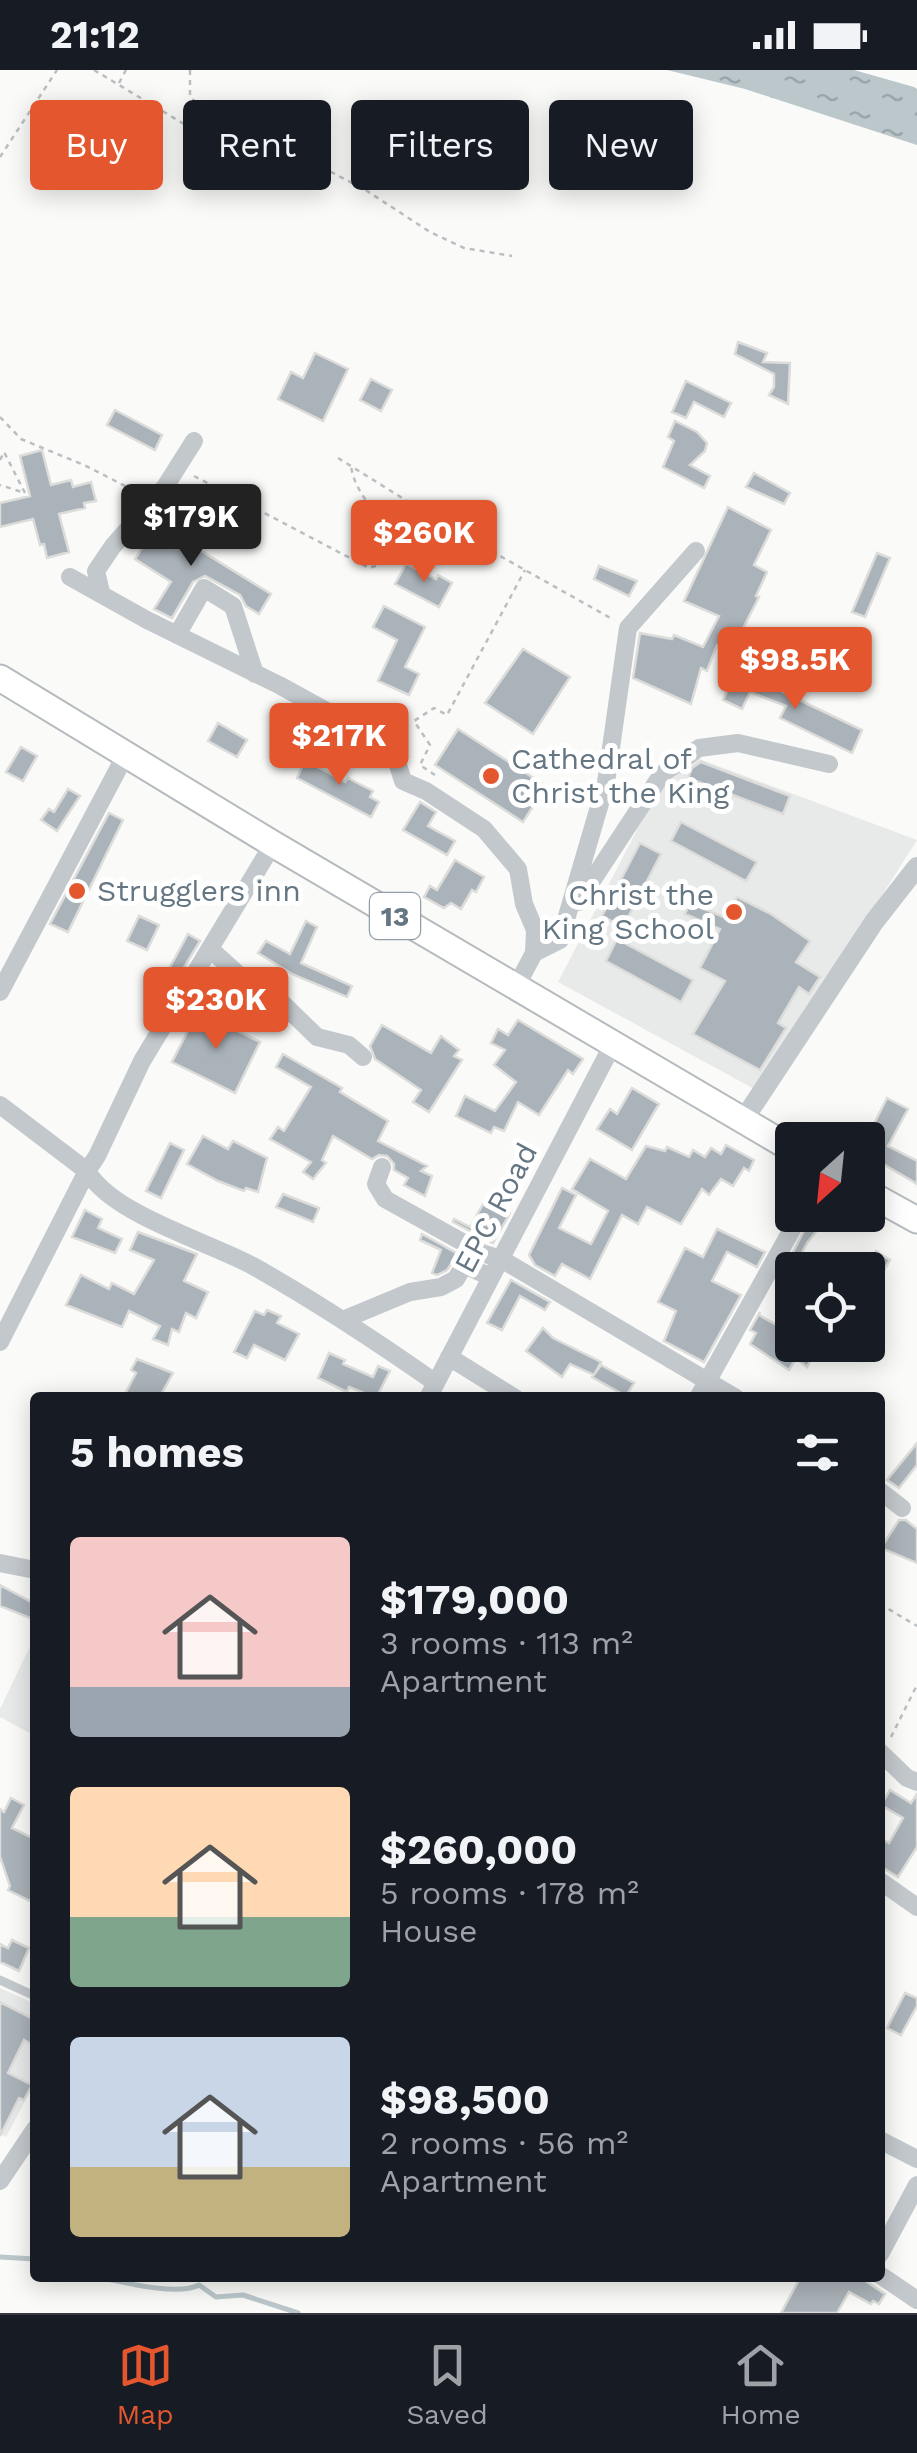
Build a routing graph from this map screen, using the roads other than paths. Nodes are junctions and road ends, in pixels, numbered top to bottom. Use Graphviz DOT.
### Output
graph roads {
  1 [pos="194,442"];
  2 [pos="696,551"];
  3 [pos="70,576"];
  4 [pos="102,592"];
  5 [pos="176,635"];
  6 [pos="255,674"];
  7 [pos="0,678"];
  8 [pos="125,756"];
  9 [pos="829,764"];
  10 [pos="273,844"];
  11 [pos="917,868"];
  12 [pos="567,919"];
  13 [pos="210,949"];
  14 [pos="534,953"];
  15 [pos="516,987"];
  16 [pos="0,992"];
  17 [pos="614,1044"];
  18 [pos="363,1056"];
  19 [pos="0,1105"];
  20 [pos="744,1119"];
  21 [pos="775,1138"];
  22 [pos="382,1167"];
  23 [pos="87,1170"];
  24 [pos="885,1202"];
  25 [pos="917,1220"];
  26 [pos="791,1232"];
  27 [pos="501,1259"];
  28 [pos="491,1277"];
  29 [pos="345,1319"];
  30 [pos="0,1342"];
  31 [pos="449,1357"];
  32 [pos="432,1390"];
  33 [pos="703,1390"];
  34 [pos="505,1392"];
  35 [pos="885,1495"];
  36 [pos="902,1508"];
  37 [pos="0,1563"];
  38 [pos="30,1569"];
  39 [pos="885,1759"];
  40 [pos="917,1782"];
  41 [pos="885,1885"];
  42 [pos="917,1907"];
  43 [pos="0,1980"];
  44 [pos="30,1994"];
  45 [pos="30,2136"];
  46 [pos="885,2143"];
  47 [pos="917,2160"];
  48 [pos="0,2182"];
  49 [pos="917,2185"];
  50 [pos="885,2245"];
  51 [pos="885,2278"];
  52 [pos="917,2300"];
  1 -- 4 [label="street"];
  2 -- 12 [label="street"];
  3 -- 4 [label="street"];
  4 -- 5 [label="street"];
  5 -- 6 [label="street"];
  5 -- 6 [label="street"];
  6 -- 14 [label="street"];
  7 -- 8 [label="main road, 13"];
  8 -- 10 [label="main road, 13"];
  8 -- 16 [label="street"];
  9 -- 12 [label="street"];
  10 -- 13 [label="street"];
  10 -- 15 [label="main road, 13"];
  11 -- 20 [label="street"];
  12 -- 14 [label="street"];
  13 -- 18 [label="street"];
  13 -- 23 [label="street"];
  14 -- 15 [label="street"];
  15 -- 17 [label="main road, 13"];
  17 -- 20 [label="main road, 13"];
  17 -- 27 [label="street, EPC Road"];
  19 -- 23 [label="street"];
  20 -- 21 [label="main road, 13"];
  22 -- 27 [label="street"];
  23 -- 29 [label="street"];
  23 -- 30 [label="street"];
  24 -- 25 [label="main road"];
  26 -- 33 [label="street"];
  27 -- 28 [label="street, EPC Road"];
  27 -- 33 [label="street"];
  28 -- 29 [label="street"];
  28 -- 31 [label="street, EPC Road"];
  29 -- 32 [label="street"];
  31 -- 32 [label="street, EPC Road"];
  31 -- 34 [label="street"];
  35 -- 36 [label="street"];
  37 -- 38 [label="street"];
  39 -- 40 [label="street"];
  41 -- 42 [label="street"];
  43 -- 44 [label="lane"];
  45 -- 48 [label="street"];
  46 -- 47 [label="street"];
  49 -- 50 [label="street"];
  51 -- 52 [label="street"];
}
